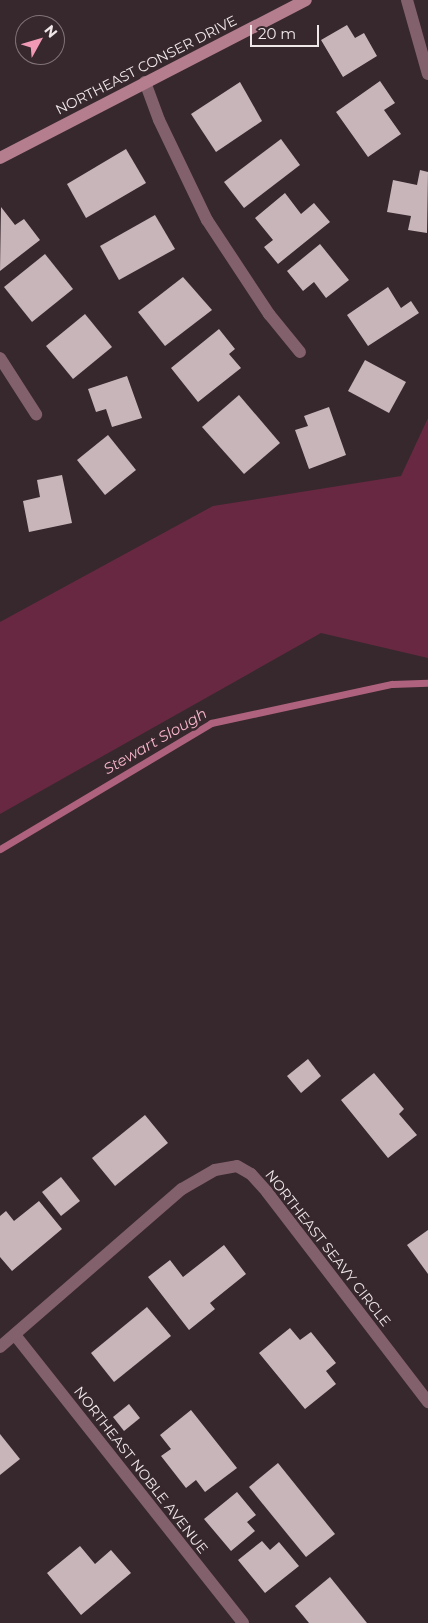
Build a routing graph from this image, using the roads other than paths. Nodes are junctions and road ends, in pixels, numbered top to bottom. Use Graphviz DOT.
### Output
graph roads {
  1 [pos="306,0"];
  2 [pos="407,0"];
  3 [pos="428,74"];
  4 [pos="146,82"];
  5 [pos="0,158"];
  6 [pos="300,352"];
  7 [pos="0,358"];
  8 [pos="36,414"];
  9 [pos="15,1335"];
  10 [pos="0,1347"];
  11 [pos="428,1402"];
  12 [pos="243,1623"];
  1 -- 4 [label="street, NORTHEAST CONSER DRIVE"];
  2 -- 3 [label="street"];
  4 -- 5 [label="street, NORTHEAST CONSER DRIVE"];
  4 -- 6 [label="street"];
  7 -- 8 [label="street"];
  9 -- 10 [label="street, NORTHEAST SEAVY CIRCLE"];
  9 -- 11 [label="street, NORTHEAST SEAVY CIRCLE"];
  9 -- 12 [label="street, NORTHEAST NOBLE AVENUE"];
}
